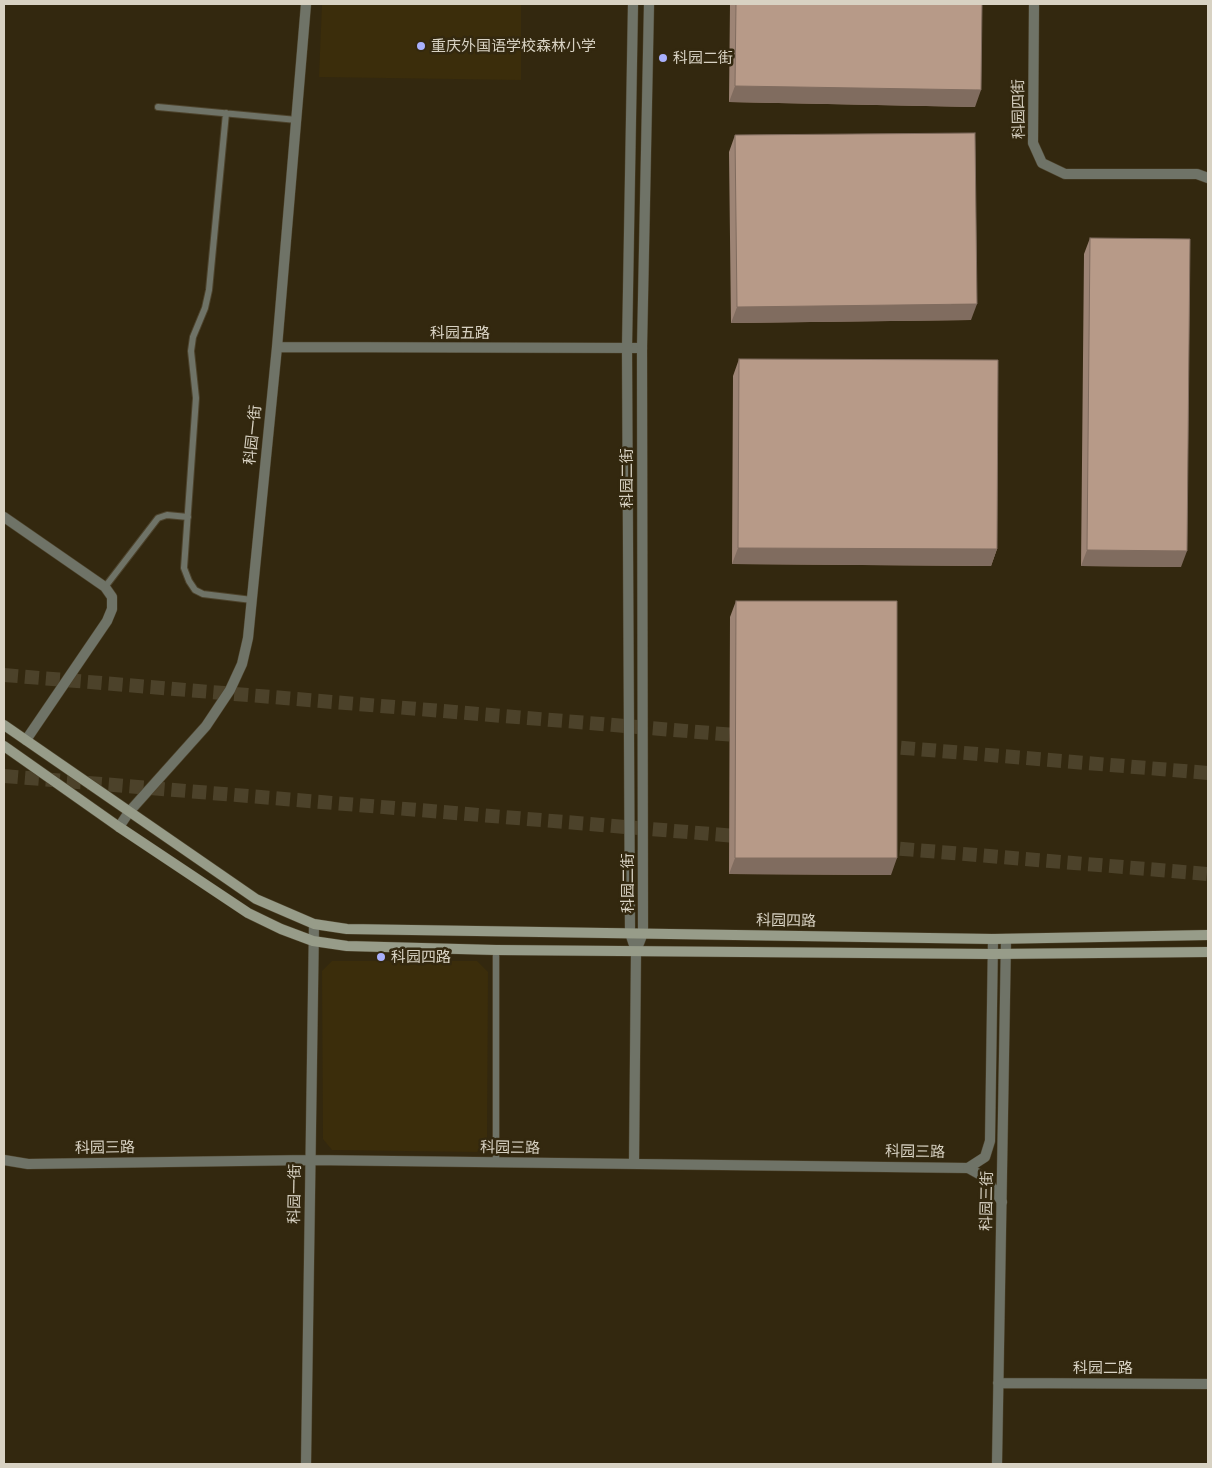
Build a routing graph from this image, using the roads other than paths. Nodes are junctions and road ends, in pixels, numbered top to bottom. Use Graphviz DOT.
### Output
graph roads {
  1 [pos="306,4"];
  2 [pos="633,4"];
  3 [pos="649,4"];
  4 [pos="1034,4"];
  5 [pos="158,107"];
  6 [pos="226,114"];
  7 [pos="297,120"];
  8 [pos="1208,178"];
  9 [pos="277,347"];
  10 [pos="627,348"];
  11 [pos="642,348"];
  12 [pos="4,517"];
  13 [pos="188,517"];
  14 [pos="105,587"];
  15 [pos="252,600"];
  16 [pos="4,725"];
  17 [pos="26,740"];
  18 [pos="4,746"];
  19 [pos="129,812"];
  20 [pos="119,827"];
  21 [pos="314,924"];
  22 [pos="630,933"];
  23 [pos="643,933"];
  24 [pos="1208,935"];
  25 [pos="993,939"];
  26 [pos="1006,939"];
  27 [pos="313,941"];
  28 [pos="496,950"];
  29 [pos="636,951"];
  30 [pos="1208,952"];
  31 [pos="992,954"];
  32 [pos="1006,954"];
  33 [pos="4,1160"];
  34 [pos="310,1160"];
  35 [pos="496,1163"];
  36 [pos="634,1164"];
  37 [pos="968,1168"];
  38 [pos="1002,1202"];
  39 [pos="998,1383"];
  40 [pos="1208,1384"];
  41 [pos="306,1464"];
  42 [pos="997,1464"];
  1 -- 7 [label="street, 科园一街"];
  2 -- 10 [label="street, 科园二街"];
  3 -- 11 [label="street, 科园二街"];
  4 -- 8 [label="street, 科园四街"];
  5 -- 6 [label="lane"];
  6 -- 7 [label="lane"];
  6 -- 13 [label="lane"];
  7 -- 9 [label="street, 科园一街"];
  9 -- 10 [label="street, 科园五路"];
  9 -- 15 [label="street, 科园一街"];
  10 -- 11 [label="street, 科园五路"];
  10 -- 22 [label="street, 科园二街"];
  11 -- 23 [label="street, 科园二街"];
  12 -- 14 [label="street"];
  13 -- 14 [label="lane"];
  13 -- 15 [label="lane"];
  14 -- 17 [label="street"];
  15 -- 19 [label="street, 科园一街"];
  16 -- 17 [label="main road, 科园四路"];
  17 -- 19 [label="main road, 科园四路"];
  18 -- 20 [label="main road, 科园四路"];
  19 -- 20 [label="street, 科园一街"];
  19 -- 21 [label="main road, 科园四路"];
  20 -- 27 [label="main road, 科园四路"];
  21 -- 22 [label="main road, 科园四路"];
  21 -- 27 [label="street, 科园一街"];
  22 -- 23 [label="main road, 科园四路"];
  22 -- 29 [label="street, 科园二街"];
  23 -- 25 [label="main road, 科园四路"];
  23 -- 29 [label="street, 科园二街"];
  24 -- 26 [label="main road, 科园四路"];
  25 -- 26 [label="main road, 科园四路"];
  25 -- 31 [label="street, 科园三街"];
  26 -- 32 [label="street, 科园三街"];
  27 -- 28 [label="main road, 科园四路"];
  27 -- 34 [label="street, 科园一街"];
  28 -- 29 [label="main road, 科园四路"];
  28 -- 35 [label="lane"];
  29 -- 31 [label="main road, 科园四路"];
  29 -- 36 [label="street, 科园二街"];
  30 -- 32 [label="main road, 科园四路"];
  31 -- 32 [label="main road, 科园四路"];
  31 -- 37 [label="street, 科园三街"];
  32 -- 38 [label="street, 科园三街"];
  33 -- 34 [label="street, 科园三路"];
  34 -- 35 [label="street, 科园三路"];
  34 -- 41 [label="street, 科园一街"];
  35 -- 36 [label="street, 科园三路"];
  36 -- 37 [label="street, 科园三路"];
  37 -- 38 [label="street"];
  38 -- 39 [label="street, 科园三街"];
  39 -- 40 [label="street, 科园二路"];
  39 -- 42 [label="street, 科园三街"];
}
